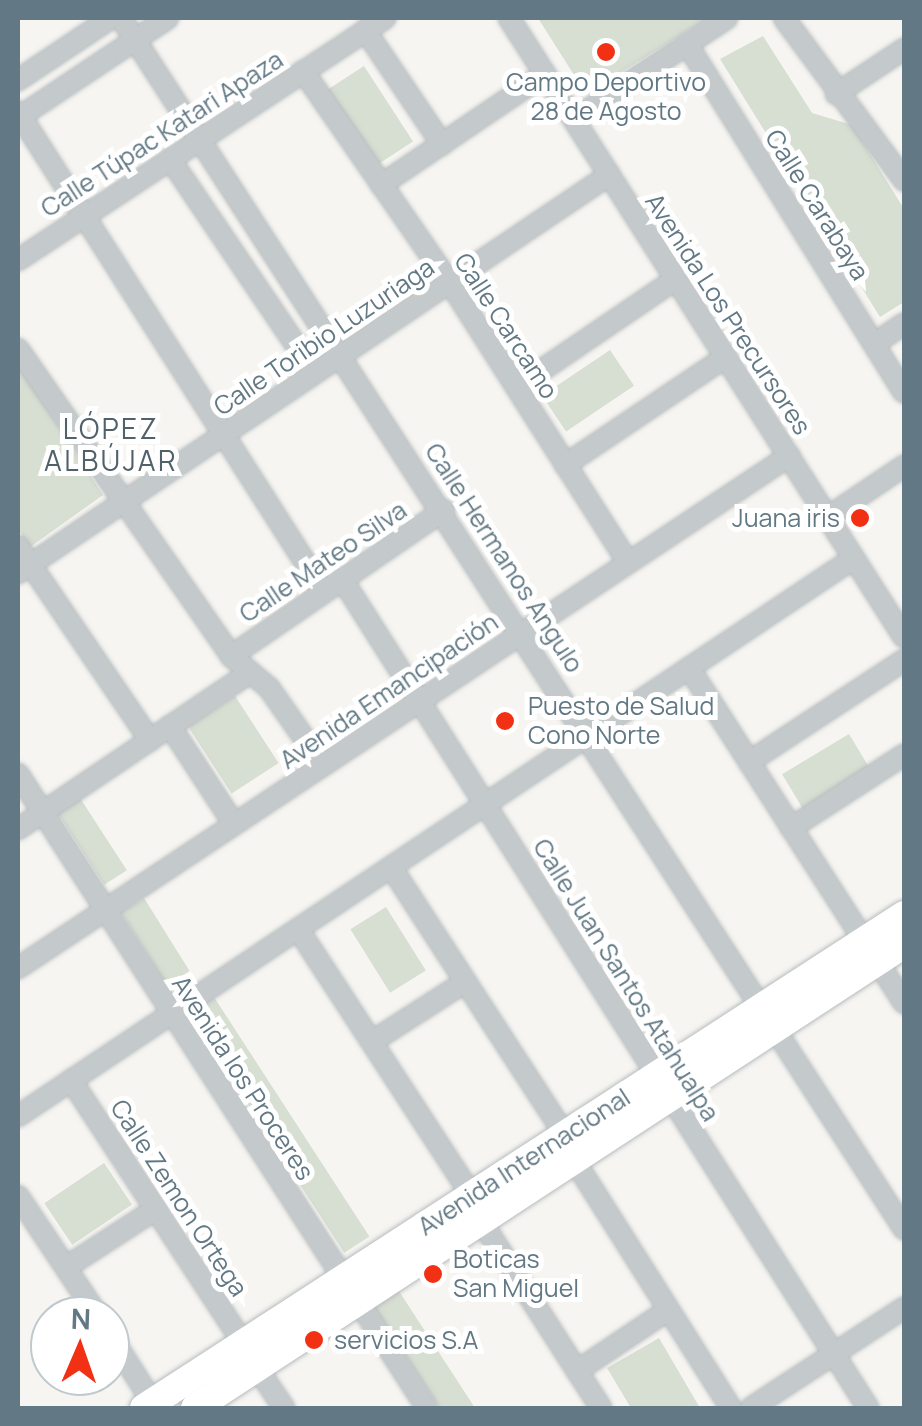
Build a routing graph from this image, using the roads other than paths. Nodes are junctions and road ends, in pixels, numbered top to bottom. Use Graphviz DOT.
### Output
graph roads {
  1 [pos="111,18"];
  2 [pos="121,18"];
  3 [pos="168,18"];
  4 [pos="385,18"];
  5 [pos="509,18"];
  6 [pos="728,18"];
  7 [pos="784,18"];
  8 [pos="365,30"];
  9 [pos="137,39"];
  10 [pos="687,44"];
  11 [pos="904,49"];
  12 [pos="304,71"];
  13 [pos="545,74"];
  14 [pos="18,80"];
  15 [pos="836,94"];
  16 [pos="18,116"];
  17 [pos="574,119"];
  18 [pos="197,142"];
  19 [pos="442,144"];
  20 [pos="170,159"];
  21 [pos="610,175"];
  22 [pos="904,180"];
  23 [pos="381,185"];
  24 [pos="84,216"];
  25 [pos="18,260"];
  26 [pos="676,278"];
  27 [pos="450,283"];
  28 [pos="904,324"];
  29 [pos="874,344"];
  30 [pos="18,349"];
  31 [pos="344,354"];
  32 [pos="726,357"];
  33 [pos="315,373"];
  34 [pos="516,386"];
  35 [pos="904,392"];
  36 [pos="223,435"];
  37 [pos="789,456"];
  38 [pos="565,465"];
  39 [pos="904,466"];
  40 [pos="121,503"];
  41 [pos="444,510"];
  42 [pos="828,516"];
  43 [pos="18,546"];
  44 [pos="854,558"];
  45 [pos="628,562"];
  46 [pos="24,569"];
  47 [pos="342,580"];
  48 [pos="324,592"];
  49 [pos="522,632"];
  50 [pos="904,637"];
  51 [pos="231,656"];
  52 [pos="904,660"];
  53 [pos="689,668"];
  54 [pos="249,673"];
  55 [pos="419,701"];
  56 [pos="170,726"];
  57 [pos="588,736"];
  58 [pos="150,740"];
  59 [pos="904,755"];
  60 [pos="749,762"];
  61 [pos="323,765"];
  62 [pos="18,774"];
  63 [pos="485,804"];
  64 [pos="42,812"];
  65 [pos="234,824"];
  66 [pos="791,828"];
  67 [pos="18,829"];
  68 [pos="391,867"];
  69 [pos="105,910"];
  70 [pos="904,916"];
  71 [pos="298,928"];
  72 [pos="904,944"];
  73 [pos="871,952"];
  74 [pos="18,968"];
  75 [pos="466,982"];
  76 [pos="904,1004"];
  77 [pos="172,1013"];
  78 [pos="769,1018"];
  79 [pos="373,1041"];
  80 [pos="72,1080"];
  81 [pos="664,1086"];
  82 [pos="18,1116"];
  83 [pos="569,1148"];
  84 [pos="18,1196"];
  85 [pos="477,1208"];
  86 [pos="156,1209"];
  87 [pos="904,1229"];
  88 [pos="68,1266"];
  89 [pos="351,1291"];
  90 [pos="86,1296"];
  91 [pos="904,1308"];
  92 [pos="668,1310"];
  93 [pos="834,1354"];
  94 [pos="251,1356"];
  95 [pos="577,1371"];
  96 [pos="130,1372"];
  97 [pos="148,1406"];
  98 [pos="195,1408"];
  99 [pos="284,1408"];
  100 [pos="427,1408"];
  101 [pos="601,1408"];
  102 [pos="731,1408"];
  103 [pos="752,1408"];
  104 [pos="868,1408"];
  1 -- 14 [label="street"];
  2 -- 9 [label="street, Calle Hermanos Angulo"];
  3 -- 9 [label="street"];
  4 -- 8 [label="street, Calle Túpac Katari Apaza"];
  5 -- 13 [label="street, Avenida Los Precursores"];
  6 -- 10 [label="street"];
  7 -- 15 [label="street"];
  8 -- 12 [label="street, Calle Túpac Katari Apaza"];
  8 -- 19 [label="street"];
  9 -- 16 [label="street"];
  9 -- 18 [label="street, Calle Hermanos Angulo"];
  10 -- 17 [label="street"];
  10 -- 29 [label="street, Calle Carabaya"];
  11 -- 15 [label="street"];
  12 -- 18 [label="street, Calle Túpac Katari Apaza"];
  12 -- 23 [label="street, Calle Carcamo"];
  13 -- 17 [label="street, Avenida Los Precursores"];
  13 -- 19 [label="street"];
  15 -- 22 [label="street"];
  16 -- 24 [label="street"];
  17 -- 21 [label="street, Avenida Los Precursores"];
  18 -- 20 [label="street, Calle Túpac Katari Apaza"];
  18 -- 31 [label="street, Calle Hermanos Angulo"];
  19 -- 23 [label="street"];
  20 -- 24 [label="street, Calle Túpac Katari Apaza"];
  20 -- 33 [label="street"];
  21 -- 26 [label="street, Avenida Los Precursores"];
  21 -- 27 [label="street, Calle Toribio Luzuriaga"];
  23 -- 27 [label="street, Calle Carcamo"];
  24 -- 25 [label="street, Calle Túpac Katari Apaza"];
  24 -- 36 [label="street"];
  26 -- 32 [label="street, Avenida Los Precursores"];
  26 -- 34 [label="street"];
  27 -- 31 [label="street, Calle Toribio Luzuriaga"];
  27 -- 34 [label="street, Calle Carcamo"];
  28 -- 29 [label="street"];
  29 -- 35 [label="street, Calle Carabaya"];
  30 -- 40 [label="street"];
  31 -- 33 [label="street, Calle Toribio Luzuriaga"];
  31 -- 41 [label="street, Calle Hermanos Angulo"];
  32 -- 37 [label="street, Avenida Los Precursores"];
  32 -- 38 [label="street"];
  33 -- 36 [label="street, Calle Toribio Luzuriaga"];
  34 -- 38 [label="street, Calle Carcamo"];
  36 -- 40 [label="street, Calle Toribio Luzuriaga"];
  36 -- 48 [label="street"];
  37 -- 42 [label="street, Avenida Los Precursores"];
  37 -- 45 [label="street, Avenida Emancipación"];
  38 -- 45 [label="street, Calle Carcamo"];
  39 -- 42 [label="street"];
  40 -- 46 [label="street, Calle Toribio Luzuriaga"];
  40 -- 51 [label="street"];
  41 -- 47 [label="street, Calle Mateo Silva"];
  41 -- 49 [label="street, Calle Hermanos Angulo"];
  42 -- 44 [label="street, Avenida Los Precursores"];
  43 -- 46 [label="street"];
  44 -- 50 [label="street, Avenida Los Precursores"];
  44 -- 53 [label="street"];
  45 -- 49 [label="street, Avenida Emancipación"];
  46 -- 58 [label="street"];
  47 -- 48 [label="street, Calle Mateo Silva"];
  47 -- 55 [label="street, Calle Juan Santos Atahualpa"];
  48 -- 51 [label="street, Calle Mateo Silva"];
  49 -- 55 [label="street, Avenida Emancipación"];
  49 -- 57 [label="street, Calle Hermanos Angulo"];
  51 -- 54 [label="street"];
  52 -- 60 [label="street"];
  53 -- 57 [label="street"];
  53 -- 60 [label="street"];
  54 -- 56 [label="street"];
  54 -- 61 [label="street"];
  55 -- 61 [label="street, Avenida Emancipación"];
  55 -- 63 [label="street, Calle Juan Santos Atahualpa"];
  56 -- 58 [label="street"];
  56 -- 65 [label="street"];
  57 -- 63 [label="street"];
  57 -- 78 [label="street, Calle Hermanos Angulo"];
  58 -- 64 [label="street"];
  59 -- 66 [label="street"];
  60 -- 66 [label="street"];
  61 -- 65 [label="street, Avenida Emancipación"];
  62 -- 64 [label="street, Avenida los Proceres"];
  63 -- 68 [label="street"];
  63 -- 81 [label="street, Calle Juan Santos Atahualpa"];
  64 -- 67 [label="street"];
  64 -- 69 [label="street, Avenida los Proceres"];
  65 -- 69 [label="street, Avenida Emancipación"];
  66 -- 73 [label="street"];
  68 -- 71 [label="street"];
  68 -- 75 [label="street"];
  69 -- 74 [label="street, Avenida Emancipación"];
  69 -- 77 [label="street, Avenida los Proceres"];
  70 -- 73 [label="main road, Avenida Internacional"];
  71 -- 77 [label="street"];
  71 -- 79 [label="street"];
  72 -- 73 [label="main road, Avenida Internacional"];
  73 -- 76 [label="street"];
  73 -- 78 [label="main road, Avenida Internacional"];
  75 -- 79 [label="street"];
  75 -- 83 [label="street"];
  77 -- 80 [label="street"];
  77 -- 89 [label="street, Avenida los Proceres"];
  78 -- 81 [label="main road, Avenida Internacional"];
  78 -- 87 [label="street, Calle Hermanos Angulo"];
  79 -- 85 [label="street"];
  80 -- 82 [label="street"];
  80 -- 86 [label="street, Calle Zemon Ortega"];
  81 -- 83 [label="main road, Avenida Internacional"];
  81 -- 93 [label="street, Calle Juan Santos Atahualpa"];
  83 -- 85 [label="main road, Avenida Internacional"];
  83 -- 92 [label="street"];
  84 -- 88 [label="street"];
  85 -- 89 [label="main road, Avenida Internacional"];
  85 -- 95 [label="street"];
  86 -- 88 [label="street"];
  86 -- 94 [label="street, Calle Zemon Ortega"];
  88 -- 90 [label="street"];
  89 -- 94 [label="main road, Avenida Internacional"];
  89 -- 100 [label="street, Avenida los Proceres"];
  91 -- 93 [label="street"];
  92 -- 95 [label="street"];
  92 -- 102 [label="street"];
  93 -- 103 [label="street"];
  93 -- 104 [label="street, Calle Juan Santos Atahualpa"];
  94 -- 97 [label="main road, Avenida Internacional"];
  94 -- 98 [label="main road, Avenida Internacional"];
  94 -- 99 [label="street, Calle Zemon Ortega"];
  95 -- 101 [label="street"];
  96 -- 97 [label="street"];
}
